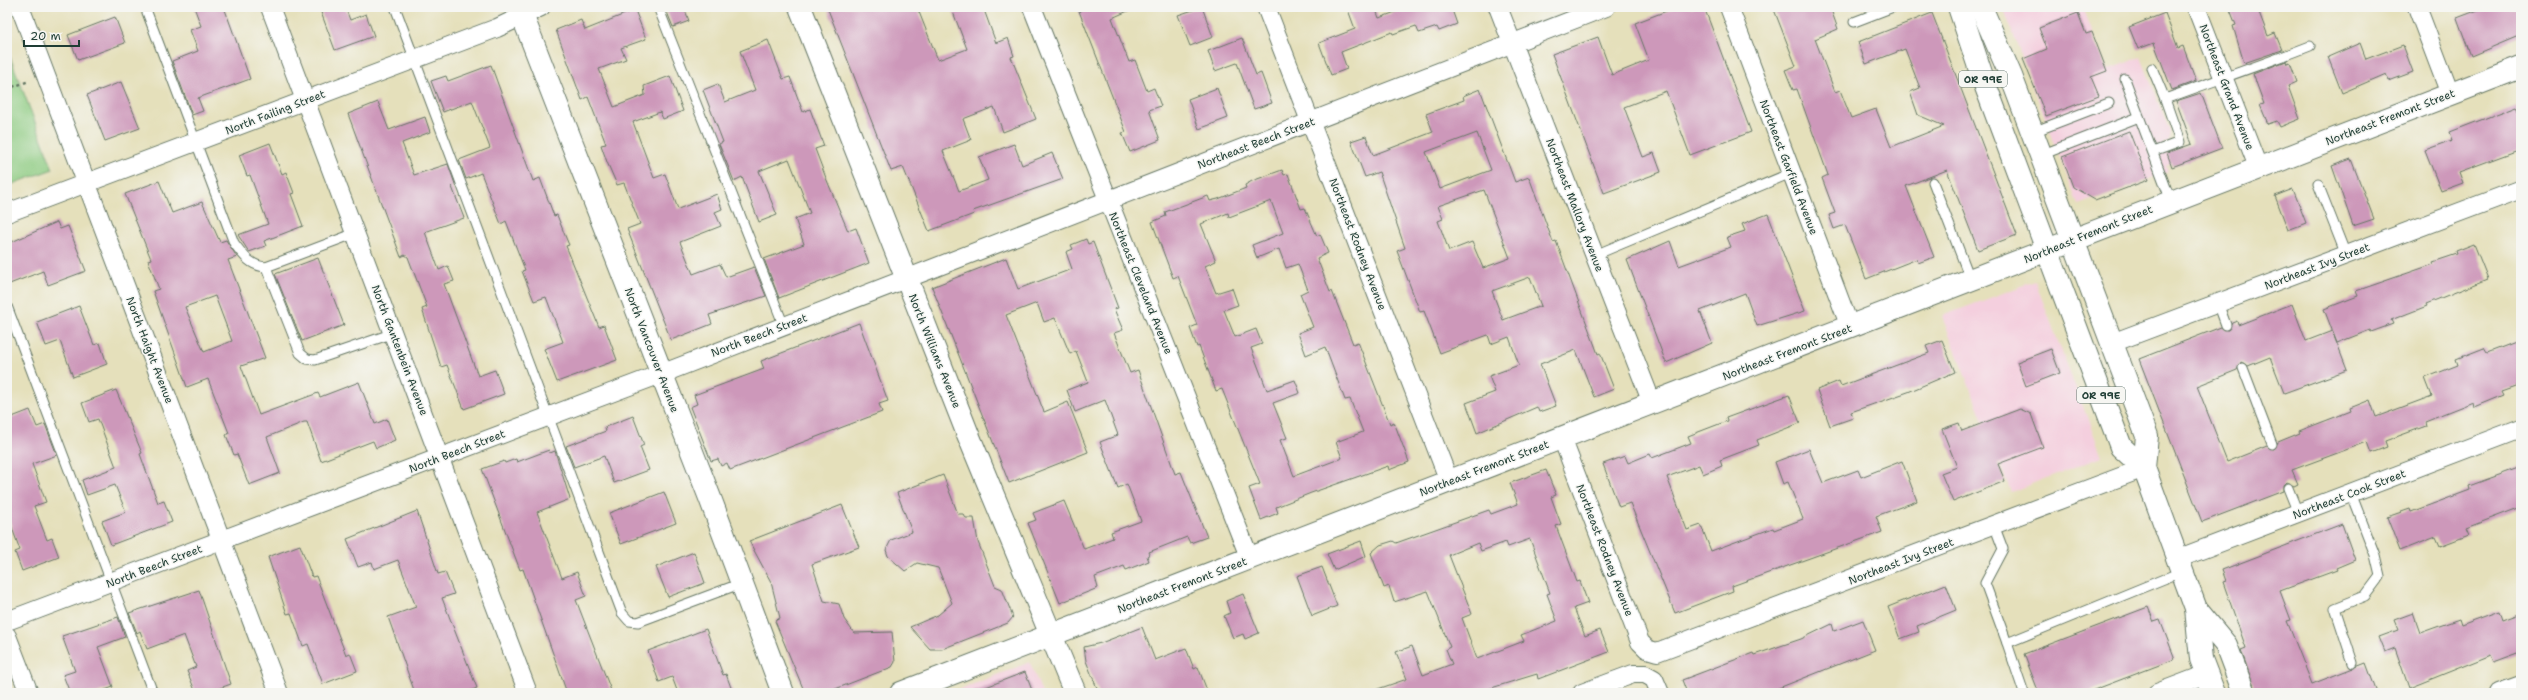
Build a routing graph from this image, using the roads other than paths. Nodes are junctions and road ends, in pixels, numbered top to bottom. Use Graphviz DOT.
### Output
graph roads {
  1 [pos="20,7"];
  2 [pos="145,7"];
  3 [pos="270,7"];
  4 [pos="395,7"];
  5 [pos="658,7"];
  6 [pos="800,7"];
  7 [pos="1032,7"];
  8 [pos="1266,7"];
  9 [pos="1498,7"];
  10 [pos="1606,7"];
  11 [pos="1729,7"];
  12 [pos="1893,7"];
  13 [pos="1959,7"];
  14 [pos="1981,7"];
  15 [pos="2196,7"];
  16 [pos="2417,7"];
  17 [pos="528,10"];
  18 [pos="1854,22"];
  19 [pos="1512,43"];
  20 [pos="2310,46"];
  21 [pos="415,59"];
  22 [pos="2521,67"];
  23 [pos="2152,68"];
  24 [pos="2223,77"];
  25 [pos="2125,79"];
  26 [pos="2450,94"];
  27 [pos="2165,99"];
  28 [pos="306,100"];
  29 [pos="2109,103"];
  30 [pos="2139,117"];
  31 [pos="1310,122"];
  32 [pos="2033,132"];
  33 [pos="195,142"];
  34 [pos="2153,152"];
  35 [pos="2041,155"];
  36 [pos="2258,167"];
  37 [pos="1791,173"];
  38 [pos="1933,182"];
  39 [pos="86,183"];
  40 [pos="2318,184"];
  41 [pos="2521,189"];
  42 [pos="1108,199"];
  43 [pos="2171,201"];
  44 [pos="7,213"];
  45 [pos="356,233"];
  46 [pos="2073,240"];
  47 [pos="2047,251"];
  48 [pos="1595,255"];
  49 [pos="2346,255"];
  50 [pos="266,266"];
  51 [pos="906,278"];
  52 [pos="1971,281"];
  53 [pos="2218,303"];
  54 [pos="7,306"];
  55 [pos="2226,325"];
  56 [pos="784,326"];
  57 [pos="1850,328"];
  58 [pos="394,333"];
  59 [pos="2112,343"];
  60 [pos="2243,368"];
  61 [pos="660,374"];
  62 [pos="1652,403"];
  63 [pos="549,416"];
  64 [pos="2521,428"];
  65 [pos="1562,438"];
  66 [pos="2272,444"];
  67 [pos="440,457"];
  68 [pos="2144,468"];
  69 [pos="1449,481"];
  70 [pos="2288,488"];
  71 [pos="2352,493"];
  72 [pos="2298,513"];
  73 [pos="1994,525"];
  74 [pos="222,540"];
  75 [pos="1250,559"];
  76 [pos="2179,566"];
  77 [pos="111,582"];
  78 [pos="742,583"];
  79 [pos="2196,609"];
  80 [pos="7,621"];
  81 [pos="1051,635"];
  82 [pos="7,636"];
  83 [pos="2007,643"];
  84 [pos="1657,652"];
  85 [pos="2353,663"];
  86 [pos="2211,683"];
  87 [pos="2521,684"];
  88 [pos="29,693"];
  89 [pos="153,693"];
  90 [pos="279,693"];
  91 [pos="528,693"];
  92 [pos="783,693"];
  93 [pos="901,693"];
  94 [pos="1075,693"];
  95 [pos="1582,693"];
  96 [pos="1660,693"];
  97 [pos="2024,693"];
  98 [pos="2157,693"];
  99 [pos="2244,693"];
  100 [pos="2499,693"];
  1 -- 39 [label="street, North Haight Avenue"];
  2 -- 33 [label="lane"];
  3 -- 28 [label="street, North Gantenbein Avenue"];
  4 -- 21 [label="lane"];
  5 -- 56 [label="lane"];
  6 -- 51 [label="main road, North Williams Avenue"];
  7 -- 42 [label="street, Northeast Cleveland Avenue"];
  8 -- 31 [label="street, Northeast Rodney Avenue"];
  9 -- 19 [label="street, Northeast Mallory Avenue"];
  10 -- 19 [label="street, Northeast Beech Street"];
  11 -- 37 [label="street, Northeast Garfield Avenue"];
  12 -- 18 [label="lane"];
  13 -- 47 [label="main road, OR 99E"];
  14 -- 32 [label="main road, OR 99E"];
  15 -- 24 [label="street, Northeast Grand Avenue"];
  16 -- 26 [label="street"];
  17 -- 21 [label="street, North Failing Street"];
  17 -- 61 [label="main road, North Vancouver Avenue"];
  19 -- 31 [label="street, Northeast Beech Street"];
  19 -- 48 [label="street, Northeast Mallory Avenue"];
  20 -- 24 [label="lane"];
  21 -- 28 [label="street, North Failing Street"];
  21 -- 63 [label="lane"];
  22 -- 26 [label="main road, Northeast Fremont Street"];
  23 -- 27 [label="lane"];
  24 -- 27 [label="lane"];
  24 -- 36 [label="street, Northeast Grand Avenue"];
  25 -- 30 [label="lane"];
  26 -- 36 [label="main road, Northeast Fremont Street"];
  27 -- 34 [label="lane"];
  28 -- 33 [label="street, North Failing Street"];
  28 -- 45 [label="street, North Gantenbein Avenue"];
  29 -- 32 [label="lane"];
  30 -- 34 [label="lane"];
  30 -- 35 [label="lane"];
  31 -- 42 [label="street, Northeast Beech Street"];
  31 -- 69 [label="street, Northeast Rodney Avenue"];
  32 -- 35 [label="main road, OR 99E"];
  33 -- 39 [label="street, North Failing Street"];
  33 -- 50 [label="lane"];
  34 -- 43 [label="lane"];
  35 -- 46 [label="main road, OR 99E"];
  36 -- 43 [label="main road, Northeast Fremont Street"];
  37 -- 48 [label="lane"];
  37 -- 57 [label="street, Northeast Garfield Avenue"];
  38 -- 52 [label="lane"];
  39 -- 44 [label="street, North Failing Street"];
  39 -- 74 [label="street, North Haight Avenue"];
  40 -- 49 [label="lane"];
  41 -- 49 [label="street, Northeast Ivy Street"];
  42 -- 51 [label="street, Northeast Beech Street"];
  42 -- 75 [label="street, Northeast Cleveland Avenue"];
  43 -- 46 [label="main road, Northeast Fremont Street"];
  45 -- 50 [label="lane"];
  45 -- 58 [label="street, North Gantenbein Avenue"];
  46 -- 47 [label="main road, Northeast Fremont Street"];
  46 -- 59 [label="main road, OR 99E"];
  47 -- 52 [label="main road, Northeast Fremont Street"];
  47 -- 68 [label="main road, OR 99E"];
  48 -- 62 [label="street, Northeast Mallory Avenue"];
  49 -- 53 [label="street, Northeast Ivy Street"];
  50 -- 58 [label="lane"];
  51 -- 56 [label="street, North Beech Street"];
  51 -- 81 [label="main road, North Williams Avenue"];
  52 -- 57 [label="main road, Northeast Fremont Street"];
  53 -- 55 [label="lane"];
  53 -- 59 [label="street, Northeast Ivy Street"];
  54 -- 77 [label="lane"];
  56 -- 61 [label="street, North Beech Street"];
  57 -- 62 [label="main road, Northeast Fremont Street"];
  58 -- 67 [label="street, North Gantenbein Avenue"];
  59 -- 68 [label="main road, OR 99E"];
  60 -- 66 [label="lane"];
  61 -- 63 [label="street, North Beech Street"];
  61 -- 78 [label="main road, North Vancouver Avenue"];
  62 -- 65 [label="main road, Northeast Fremont Street"];
  63 -- 67 [label="street, North Beech Street"];
  63 -- 78 [label="lane"];
  64 -- 71 [label="street, Northeast Cook Street"];
  65 -- 69 [label="main road, Northeast Fremont Street"];
  65 -- 84 [label="street, Northeast Rodney Avenue"];
  67 -- 74 [label="street, North Beech Street"];
  67 -- 91 [label="street, North Gantenbein Avenue"];
  68 -- 73 [label="street, Northeast Ivy Street"];
  68 -- 76 [label="main road, OR 99E"];
  69 -- 75 [label="main road, Northeast Fremont Street"];
  70 -- 72 [label="lane"];
  71 -- 72 [label="street, Northeast Cook Street"];
  71 -- 85 [label="lane"];
  72 -- 76 [label="street, Northeast Cook Street"];
  73 -- 83 [label="lane"];
  73 -- 84 [label="street, Northeast Ivy Street"];
  74 -- 77 [label="street, North Beech Street"];
  74 -- 90 [label="street, North Haight Avenue"];
  75 -- 81 [label="main road, Northeast Fremont Street"];
  76 -- 79 [label="main road, OR 99E"];
  76 -- 83 [label="lane"];
  77 -- 80 [label="street, North Beech Street"];
  77 -- 89 [label="lane"];
  78 -- 92 [label="main road, North Vancouver Avenue"];
  79 -- 86 [label="main road, OR 99E"];
  79 -- 99 [label="main road, OR 99E"];
  81 -- 93 [label="main road, Northeast Fremont Street"];
  81 -- 94 [label="main road, North Williams Avenue"];
  82 -- 88 [label="street"];
  83 -- 97 [label="lane"];
  86 -- 98 [label="street"];
  87 -- 100 [label="street"];
  95 -- 96 [label="street"];
}
